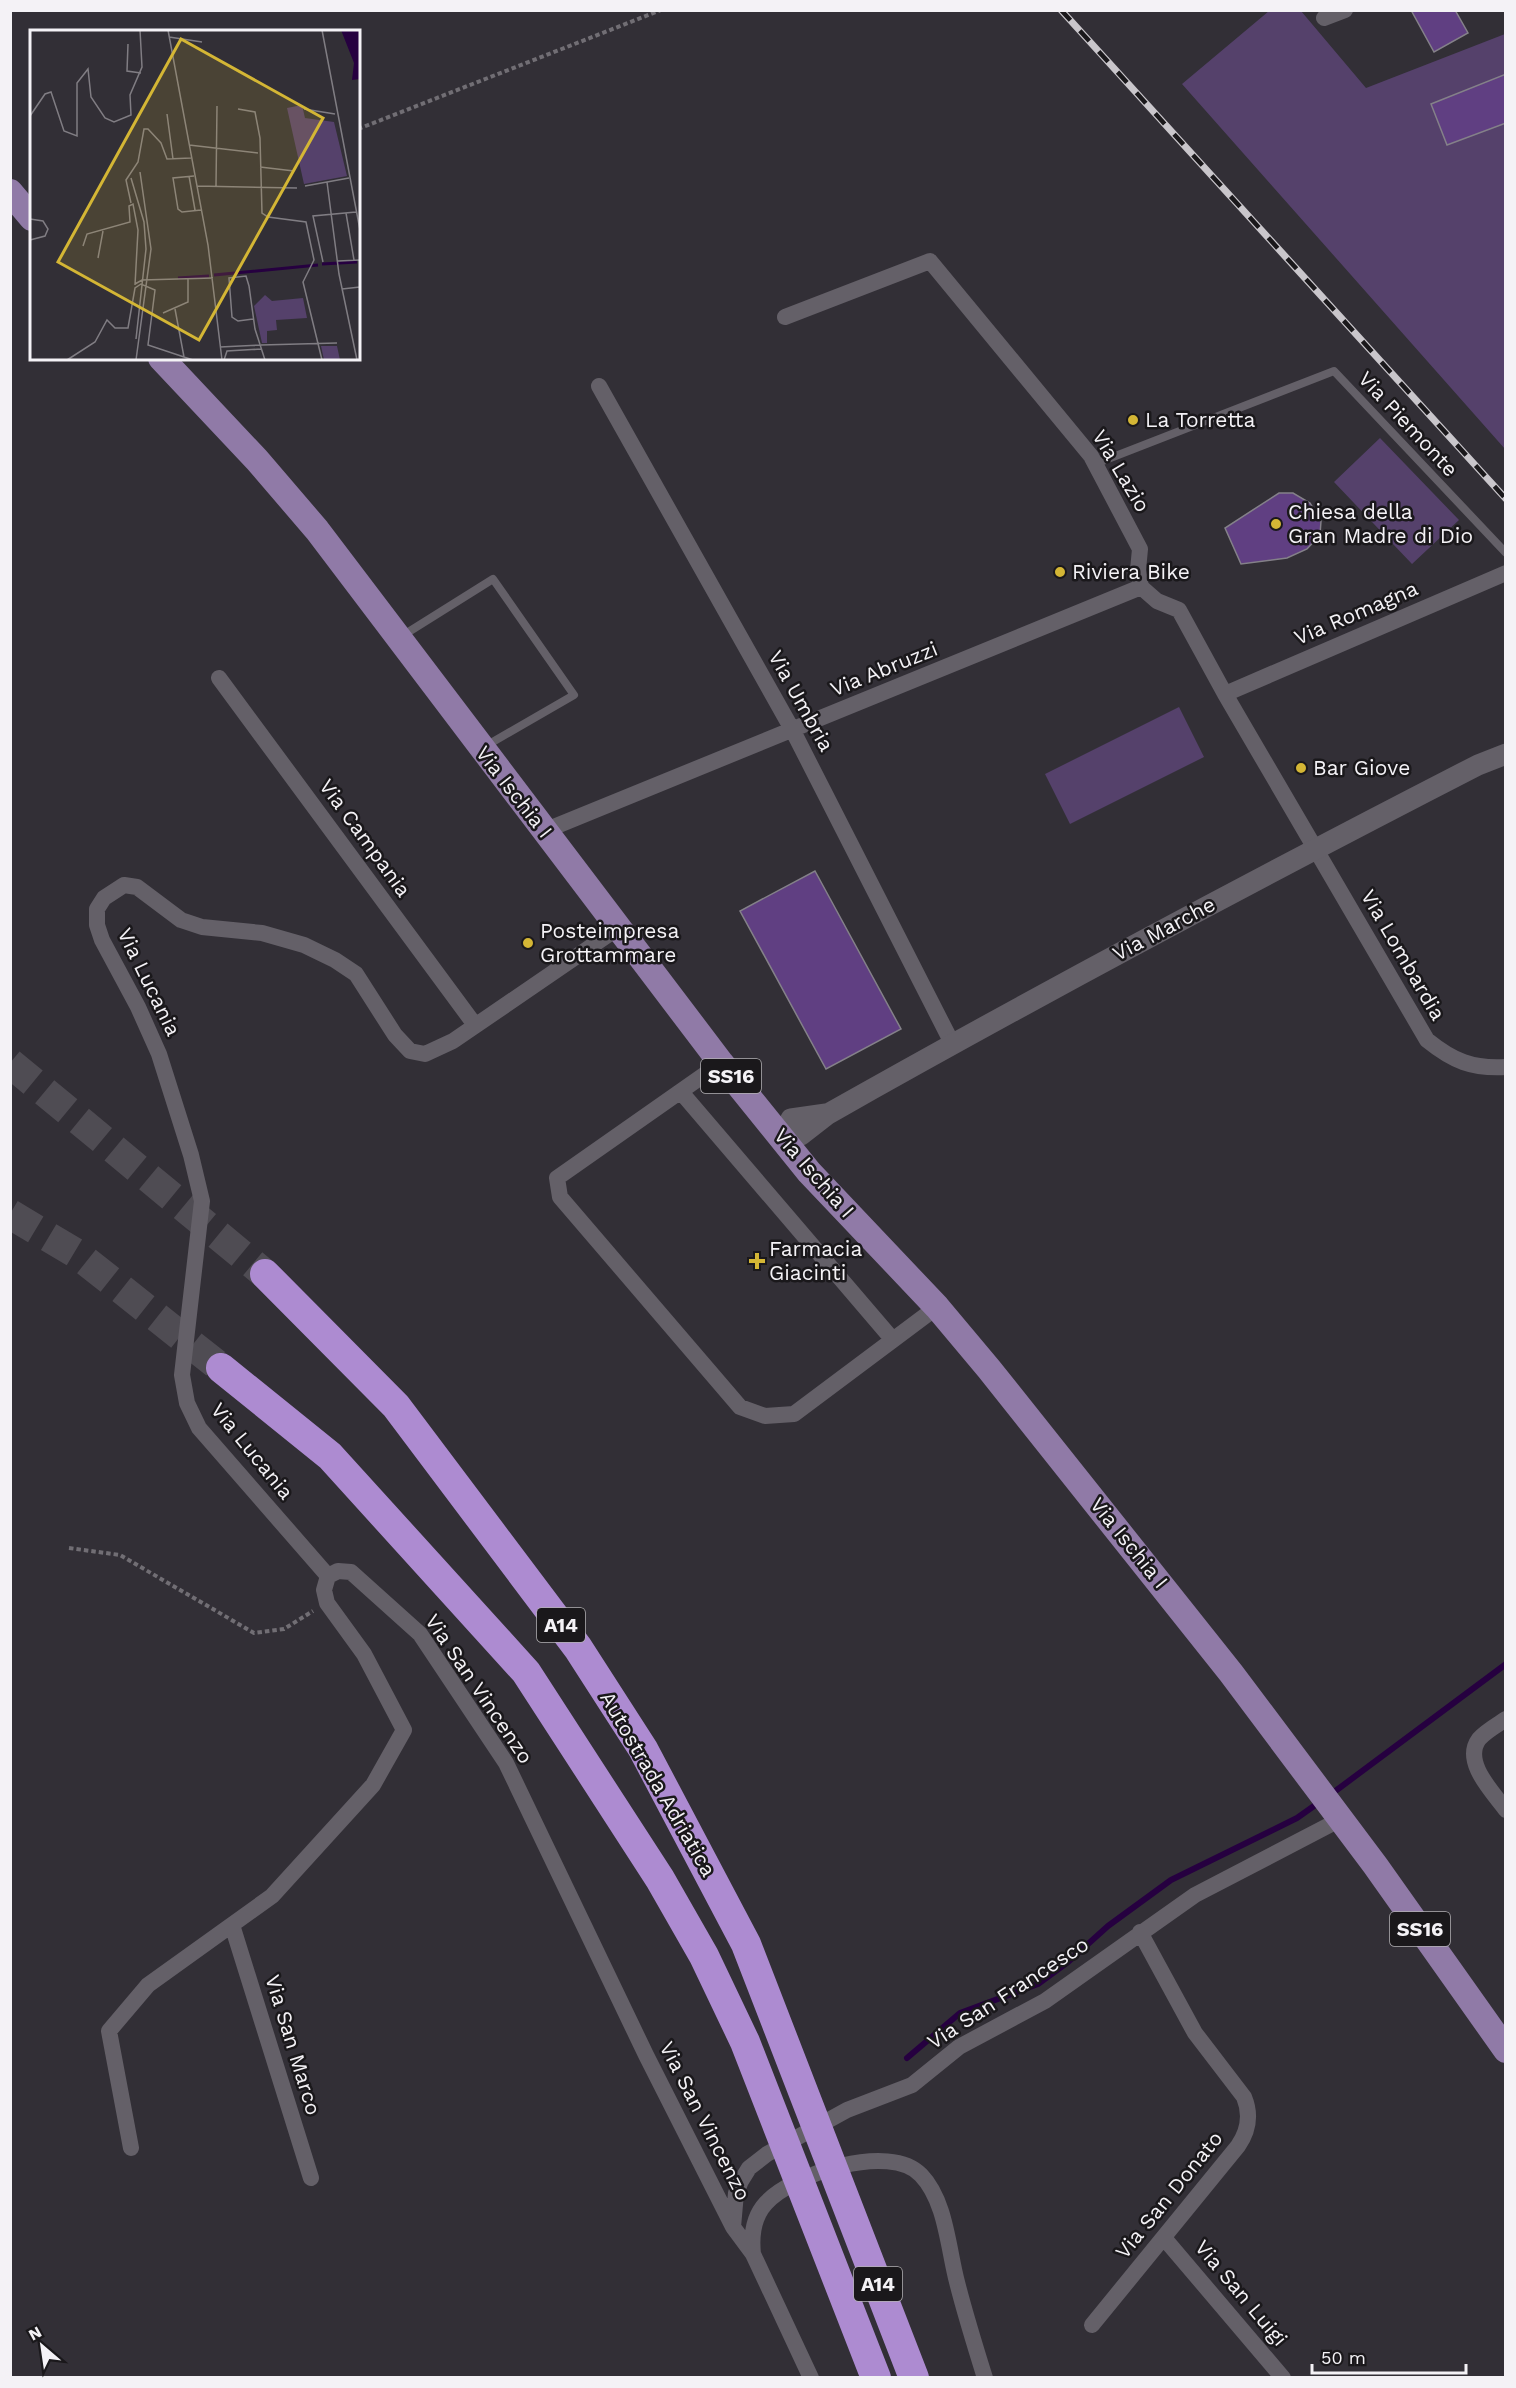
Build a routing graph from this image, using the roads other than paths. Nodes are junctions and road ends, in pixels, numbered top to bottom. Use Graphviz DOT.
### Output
graph roads {
  1 [pos="1345,10"];
  2 [pos="1324,18"];
  3 [pos="10,192"];
  4 [pos="30,214"];
  5 [pos="785,317"];
  6 [pos="163,360"];
  7 [pos="599,386"];
  8 [pos="1095,464"];
  9 [pos="1506,554"];
  10 [pos="1506,573"];
  11 [pos="1141,588"];
  12 [pos="399,638"];
  13 [pos="219,678"];
  14 [pos="1225,694"];
  15 [pos="793,731"];
  16 [pos="480,749"];
  17 [pos="1506,754"];
  18 [pos="544,831"];
  19 [pos="1317,848"];
  20 [pos="618,928"];
  21 [pos="475,1025"];
  22 [pos="952,1043"];
  23 [pos="721,1063"];
  24 [pos="1506,1067"];
  25 [pos="681,1092"];
  26 [pos="782,1137"];
  27 [pos="265,1274"];
  28 [pos="937,1307"];
  29 [pos="893,1340"];
  30 [pos="221,1368"];
  31 [pos="328,1576"];
  32 [pos="1506,1719"];
  33 [pos="1506,1810"];
  34 [pos="1337,1814"];
  35 [pos="232,1925"];
  36 [pos="1140,1932"];
  37 [pos="1506,2050"];
  38 [pos="131,2148"];
  39 [pos="311,2178"];
  40 [pos="733,2227"];
  41 [pos="1164,2238"];
  42 [pos="753,2254"];
  43 [pos="1092,2325"];
  44 [pos="811,2378"];
  45 [pos="876,2378"];
  46 [pos="914,2378"];
  47 [pos="985,2378"];
  48 [pos="1283,2378"];
  1 -- 2 [label="street"];
  3 -- 4 [label="main road"];
  5 -- 8 [label="street, Via Lazio"];
  6 -- 12 [label="main road, Via Ischia I / SS16"];
  7 -- 15 [label="street, Via Umbria"];
  8 -- 9 [label="lane, Via Piemonte"];
  8 -- 11 [label="street, Via Lazio"];
  10 -- 14 [label="street, Via Romagna"];
  11 -- 14 [label="street"];
  11 -- 15 [label="street, Via Abruzzi"];
  12 -- 16 [label="main road, Via Ischia I / SS16"];
  12 -- 16 [label="lane"];
  13 -- 21 [label="street, Via Campania"];
  14 -- 19 [label="street"];
  15 -- 18 [label="street, Via Abruzzi"];
  15 -- 22 [label="street, Via Umbria"];
  16 -- 18 [label="main road, Via Ischia I / SS16"];
  17 -- 19 [label="street, Via Marche"];
  18 -- 20 [label="main road, Via Ischia I / SS16"];
  19 -- 22 [label="street, Via Marche"];
  19 -- 24 [label="street, Via Lombardia"];
  20 -- 21 [label="street, Via Lucania"];
  20 -- 23 [label="main road, Via Ischia I / SS16"];
  21 -- 31 [label="street, Via Lucania"];
  22 -- 26 [label="street, Via Marche"];
  23 -- 25 [label="street"];
  23 -- 26 [label="main road, Via Ischia I / SS16"];
  25 -- 29 [label="street"];
  25 -- 29 [label="street"];
  26 -- 28 [label="main road, Via Ischia I / SS16"];
  27 -- 46 [label="highway, Autostrada Adriatica / A14"];
  28 -- 29 [label="street"];
  28 -- 34 [label="main road, Via Ischia I / SS16"];
  30 -- 45 [label="highway, A14"];
  31 -- 35 [label="street"];
  31 -- 40 [label="street, Via San Vincenzo"];
  32 -- 33 [label="street"];
  34 -- 36 [label="street, Via San Francesco"];
  34 -- 37 [label="main road, Via Ischia I / SS16"];
  35 -- 38 [label="street"];
  35 -- 39 [label="street, Via San Marco"];
  36 -- 40 [label="street, Via San Francesco"];
  36 -- 41 [label="street, Via San Donato"];
  40 -- 42 [label="street"];
  41 -- 43 [label="street, Via San Donato"];
  41 -- 48 [label="street, Via San Luigi"];
  42 -- 44 [label="street"];
  42 -- 47 [label="street"];
}
